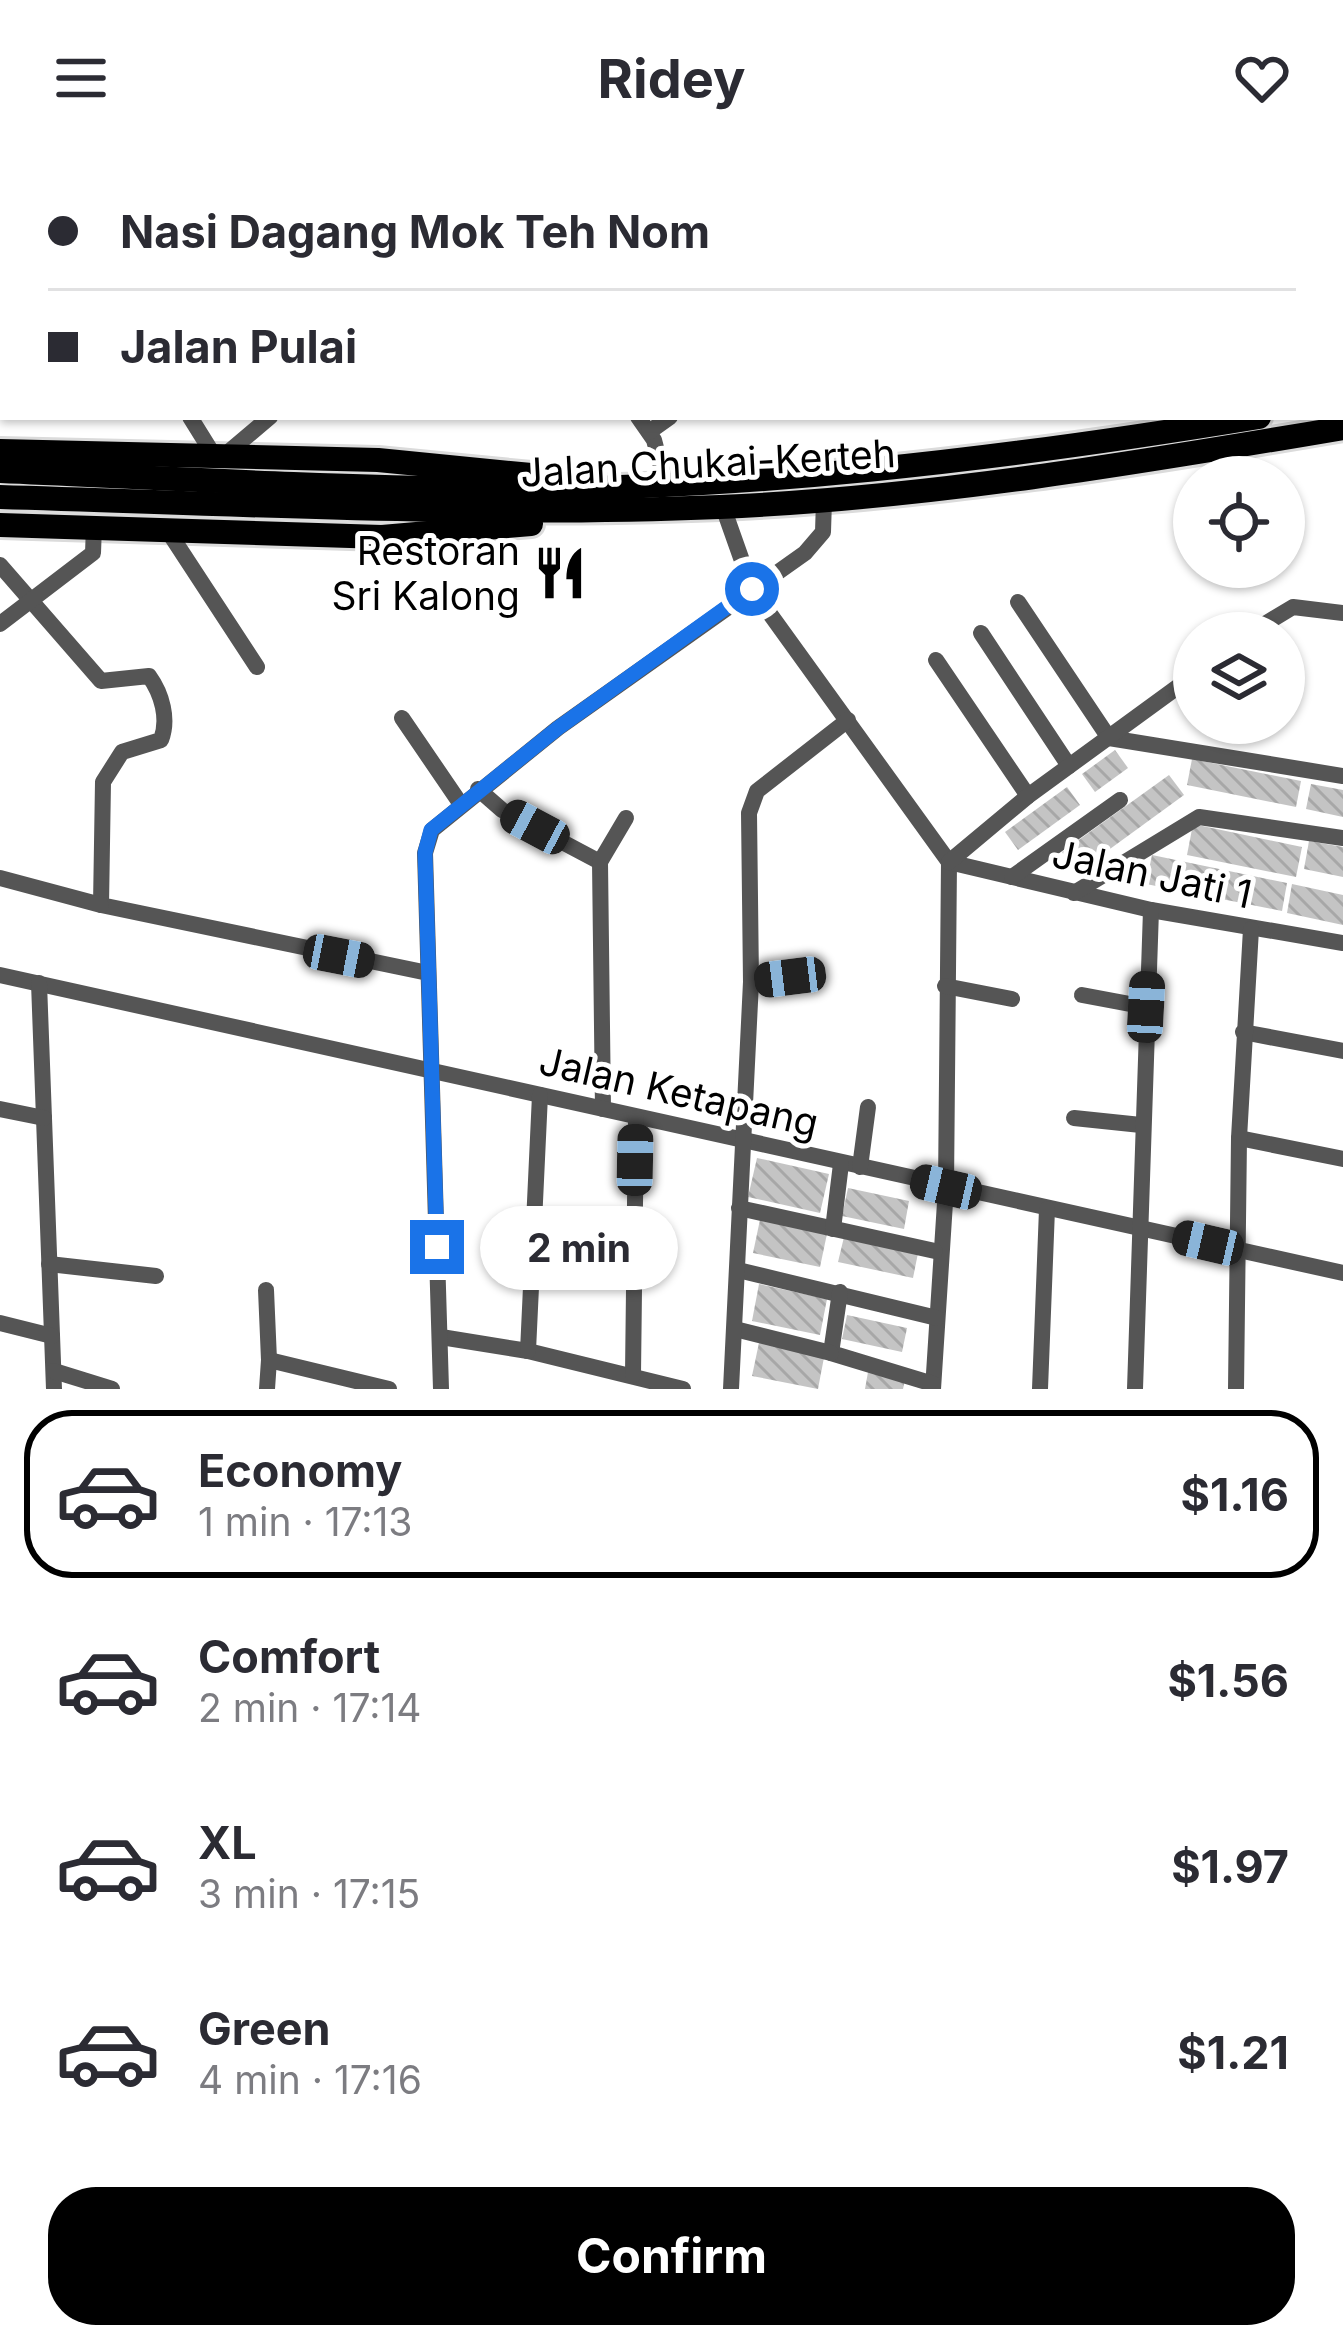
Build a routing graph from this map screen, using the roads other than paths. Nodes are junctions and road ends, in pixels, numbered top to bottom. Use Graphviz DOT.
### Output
graph roads {
  1 [pos="192,420"];
  2 [pos="266,420"];
  3 [pos="1223,420"];
  4 [pos="644,425"];
  5 [pos="1343,428"];
  6 [pos="1116,429"];
  7 [pos="0,451"];
  8 [pos="219,454"];
  9 [pos="0,471"];
  10 [pos="665,482"];
  11 [pos="611,484"];
  12 [pos="0,496"];
  13 [pos="824,500"];
  14 [pos="721,507"];
  15 [pos="0,525"];
  16 [pos="94,526"];
  17 [pos="166,527"];
  18 [pos="0,565"];
  19 [pos="752,589"];
  20 [pos="32,601"];
  21 [pos="1018,602"];
  22 [pos="1286,612"];
  23 [pos="1343,613"];
  24 [pos="4,619"];
  25 [pos="981,634"];
  26 [pos="936,660"];
  27 [pos="257,667"];
  28 [pos="1173,691"];
  29 [pos="402,718"];
  30 [pos="848,720"];
  31 [pos="1109,738"];
  32 [pos="1070,766"];
  33 [pos="1343,776"];
  34 [pos="478,789"];
  35 [pos="1028,796"];
  36 [pos="1120,800"];
  37 [pos="460,803"];
  38 [pos="626,818"];
  39 [pos="1343,838"];
  40 [pos="600,862"];
  41 [pos="949,862"];
  42 [pos="1012,877"];
  43 [pos="0,878"];
  44 [pos="1074,893"];
  45 [pos="101,905"];
  46 [pos="1151,910"];
  47 [pos="1251,929"];
  48 [pos="1343,943"];
  49 [pos="428,973"];
  50 [pos="0,975"];
  51 [pos="790,977"];
  52 [pos="751,982"];
  53 [pos="39,983"];
  54 [pos="945,986"];
  55 [pos="1082,995"];
  56 [pos="1012,999"];
  57 [pos="1146,1007"];
  58 [pos="1243,1032"];
  59 [pos="1343,1051"];
  60 [pos="430,1066"];
  61 [pos="540,1095"];
  62 [pos="868,1107"];
  63 [pos="0,1109"];
  64 [pos="603,1109"];
  65 [pos="44,1118"];
  66 [pos="636,1118"];
  67 [pos="1074,1118"];
  68 [pos="1141,1125"];
  69 [pos="1239,1138"];
  70 [pos="741,1140"];
  71 [pos="1343,1160"];
  72 [pos="841,1164"];
  73 [pos="860,1168"];
  74 [pos="946,1187"];
  75 [pos="740,1208"];
  76 [pos="1047,1210"];
  77 [pos="1143,1228"];
  78 [pos="833,1229"];
  79 [pos="1240,1250"];
  80 [pos="935,1251"];
  81 [pos="49,1264"];
  82 [pos="738,1270"];
  83 [pos="1343,1273"];
  84 [pos="156,1276"];
  85 [pos="266,1290"];
  86 [pos="840,1292"];
  87 [pos="937,1318"];
  88 [pos="0,1323"];
  89 [pos="734,1329"];
  90 [pos="52,1336"];
  91 [pos="441,1337"];
  92 [pos="527,1351"];
  93 [pos="831,1353"];
  94 [pos="268,1360"];
  95 [pos="633,1375"];
  96 [pos="54,1380"];
  97 [pos="933,1386"];
  98 [pos="112,1389"];
  99 [pos="267,1389"];
  100 [pos="389,1389"];
  101 [pos="441,1389"];
  102 [pos="683,1389"];
  103 [pos="731,1389"];
  104 [pos="1040,1389"];
  105 [pos="1135,1389"];
  106 [pos="1236,1389"];
  1 -- 8 [label="street"];
  2 -- 8 [label="street"];
  3 -- 6 [label="highway, Jalan Chukai-Kerteh"];
  4 -- 10 [label="street"];
  5 -- 13 [label="highway, Jalan Chukai-Kerteh"];
  6 -- 10 [label="highway, Jalan Chukai-Kerteh"];
  7 -- 8 [label="highway"];
  8 -- 11 [label="highway"];
  9 -- 11 [label="highway, Jalan Chukai-Kerteh"];
  10 -- 11 [label="highway, Jalan Chukai-Kerteh"];
  12 -- 14 [label="highway, Jalan Chukai-Kerteh"];
  13 -- 14 [label="highway, Jalan Chukai-Kerteh"];
  13 -- 19 [label="street"];
  14 -- 17 [label="highway"];
  14 -- 19 [label="street"];
  15 -- 16 [label="highway"];
  16 -- 17 [label="highway"];
  16 -- 20 [label="street"];
  17 -- 27 [label="street"];
  18 -- 20 [label="street"];
  19 -- 30 [label="street"];
  19 -- 34 [label="street"];
  20 -- 24 [label="street"];
  20 -- 45 [label="street"];
  21 -- 31 [label="street"];
  22 -- 23 [label="street"];
  25 -- 32 [label="street"];
  26 -- 35 [label="street"];
  28 -- 31 [label="street"];
  29 -- 37 [label="street"];
  30 -- 41 [label="street"];
  30 -- 52 [label="street"];
  31 -- 32 [label="street"];
  31 -- 33 [label="street"];
  32 -- 35 [label="street"];
  34 -- 37 [label="street"];
  34 -- 40 [label="street"];
  35 -- 41 [label="street"];
  36 -- 42 [label="street"];
  37 -- 49 [label="street"];
  38 -- 40 [label="street"];
  39 -- 44 [label="street"];
  40 -- 64 [label="street"];
  41 -- 42 [label="street, Jalan Jati 1"];
  41 -- 54 [label="street"];
  42 -- 44 [label="street, Jalan Jati 1"];
  43 -- 45 [label="street"];
  44 -- 46 [label="street, Jalan Jati 1"];
  45 -- 49 [label="street"];
  46 -- 47 [label="street, Jalan Jati 1"];
  46 -- 57 [label="street"];
  47 -- 48 [label="street, Jalan Jati 1"];
  47 -- 58 [label="street"];
  49 -- 60 [label="street"];
  50 -- 53 [label="street, Jalan Ketapang"];
  51 -- 52 [label="street"];
  52 -- 70 [label="street"];
  53 -- 60 [label="street, Jalan Ketapang"];
  53 -- 65 [label="street"];
  54 -- 56 [label="street"];
  54 -- 74 [label="street"];
  55 -- 57 [label="street"];
  57 -- 68 [label="street"];
  58 -- 59 [label="street"];
  58 -- 69 [label="street"];
  60 -- 61 [label="street, Jalan Ketapang"];
  60 -- 91 [label="street"];
  61 -- 64 [label="street, Jalan Ketapang"];
  61 -- 92 [label="street"];
  62 -- 73 [label="street"];
  63 -- 65 [label="street"];
  64 -- 66 [label="street, Jalan Ketapang"];
  65 -- 81 [label="street"];
  66 -- 70 [label="street, Jalan Ketapang"];
  66 -- 95 [label="street"];
  67 -- 68 [label="street"];
  68 -- 77 [label="street"];
  69 -- 71 [label="street"];
  69 -- 79 [label="street"];
  70 -- 72 [label="street, Jalan Ketapang"];
  70 -- 75 [label="street"];
  72 -- 73 [label="street, Jalan Ketapang"];
  72 -- 78 [label="street"];
  73 -- 74 [label="street, Jalan Ketapang"];
  74 -- 76 [label="street, Jalan Ketapang"];
  74 -- 87 [label="street"];
  75 -- 78 [label="street"];
  75 -- 82 [label="street"];
  76 -- 77 [label="street, Jalan Ketapang"];
  76 -- 104 [label="street"];
  77 -- 79 [label="street, Jalan Ketapang"];
  77 -- 105 [label="street"];
  78 -- 80 [label="street"];
  79 -- 83 [label="street, Jalan Ketapang"];
  79 -- 106 [label="street"];
  81 -- 84 [label="street"];
  81 -- 90 [label="street"];
  82 -- 86 [label="street"];
  82 -- 89 [label="street"];
  85 -- 94 [label="street"];
  86 -- 87 [label="street"];
  86 -- 93 [label="street"];
  87 -- 97 [label="street"];
  88 -- 90 [label="street"];
  89 -- 93 [label="street"];
  89 -- 103 [label="street"];
  90 -- 96 [label="street"];
  91 -- 92 [label="street"];
  91 -- 101 [label="street"];
  92 -- 95 [label="street"];
  93 -- 97 [label="street"];
  94 -- 99 [label="street"];
  94 -- 100 [label="street"];
  95 -- 102 [label="street"];
  96 -- 98 [label="street"];
}
